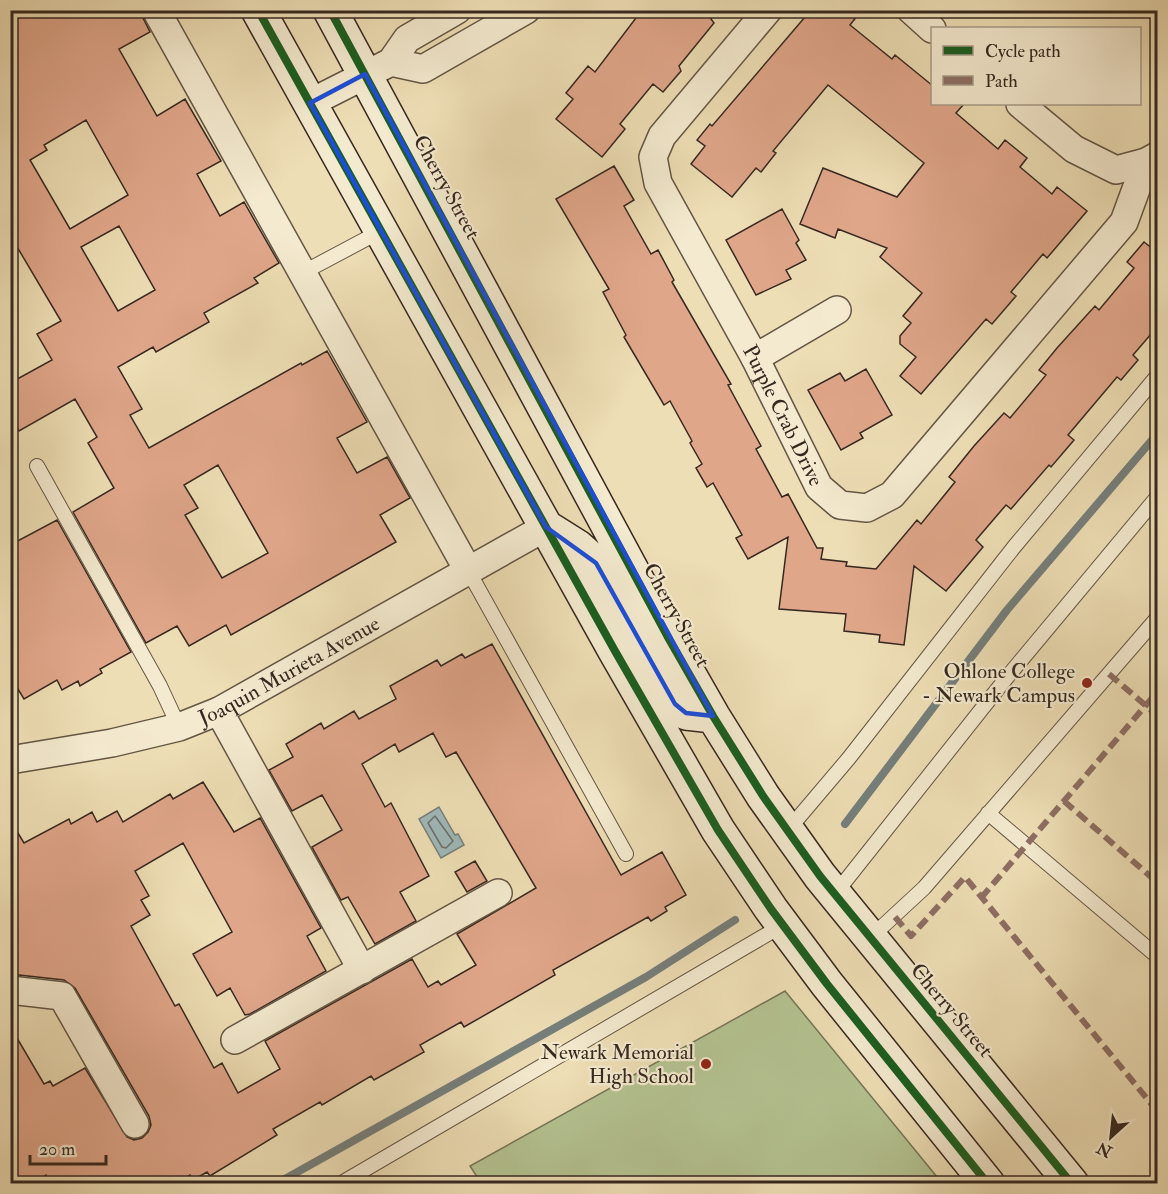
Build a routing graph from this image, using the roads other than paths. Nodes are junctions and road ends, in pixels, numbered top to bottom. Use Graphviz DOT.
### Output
graph roads {
  1 [pos="156,10"];
  2 [pos="258,10"];
  3 [pos="330,10"];
  4 [pos="457,10"];
  5 [pos="526,10"];
  6 [pos="768,10"];
  7 [pos="911,10"];
  8 [pos="931,27"];
  9 [pos="378,68"];
  10 [pos="310,104"];
  11 [pos="1021,105"];
  12 [pos="1152,159"];
  13 [pos="381,231"];
  14 [pos="302,273"];
  15 [pos="837,310"];
  16 [pos="755,358"];
  17 [pos="1158,375"];
  18 [pos="37,466"];
  19 [pos="1158,496"];
  20 [pos="546,527"];
  21 [pos="469,572"];
  22 [pos="1158,617"];
  23 [pos="219,711"];
  24 [pos="713,716"];
  25 [pos="179,727"];
  26 [pos="10,760"];
  27 [pos="988,813"];
  28 [pos="787,831"];
  29 [pos="626,854"];
  30 [pos="498,893"];
  31 [pos="835,894"];
  32 [pos="783,925"];
  33 [pos="870,938"];
  34 [pos="1158,957"];
  35 [pos="362,970"];
  36 [pos="10,990"];
  37 [pos="235,1040"];
  38 [pos="135,1124"];
  39 [pos="340,1184"];
  40 [pos="988,1184"];
  41 [pos="1072,1184"];
  1 -- 14 [label="street"];
  2 -- 10 [label="main road"];
  3 -- 9 [label="main road, Cherry Street"];
  4 -- 9 [label="street"];
  5 -- 9 [label="street"];
  6 -- 16 [label="street, Purple Crab Drive"];
  7 -- 8 [label="street"];
  9 -- 10 [label="street"];
  9 -- 24 [label="main road, Cherry Street"];
  10 -- 13 [label="main road"];
  11 -- 12 [label="street"];
  12 -- 16 [label="street, Purple Crab Drive"];
  13 -- 14 [label="lane"];
  13 -- 20 [label="main road"];
  14 -- 21 [label="street"];
  15 -- 16 [label="street"];
  17 -- 28 [label="lane"];
  18 -- 25 [label="lane"];
  19 -- 31 [label="lane"];
  20 -- 21 [label="street, Joaquin Murieta Avenue"];
  20 -- 24 [label="main road"];
  20 -- 32 [label="main road"];
  21 -- 23 [label="street, Joaquin Murieta Avenue"];
  21 -- 29 [label="lane"];
  22 -- 27 [label="lane"];
  23 -- 25 [label="street, Joaquin Murieta Avenue"];
  23 -- 35 [label="street"];
  24 -- 28 [label="main road, Cherry Street"];
  25 -- 26 [label="street, Joaquin Murieta Avenue"];
  27 -- 33 [label="lane"];
  27 -- 34 [label="lane"];
  28 -- 31 [label="main road, Cherry Street"];
  30 -- 35 [label="street"];
  31 -- 33 [label="main road, Cherry Street"];
  32 -- 39 [label="lane"];
  32 -- 40 [label="main road"];
  33 -- 41 [label="main road, Cherry Street"];
  35 -- 37 [label="street"];
  36 -- 38 [label="street"];
}
